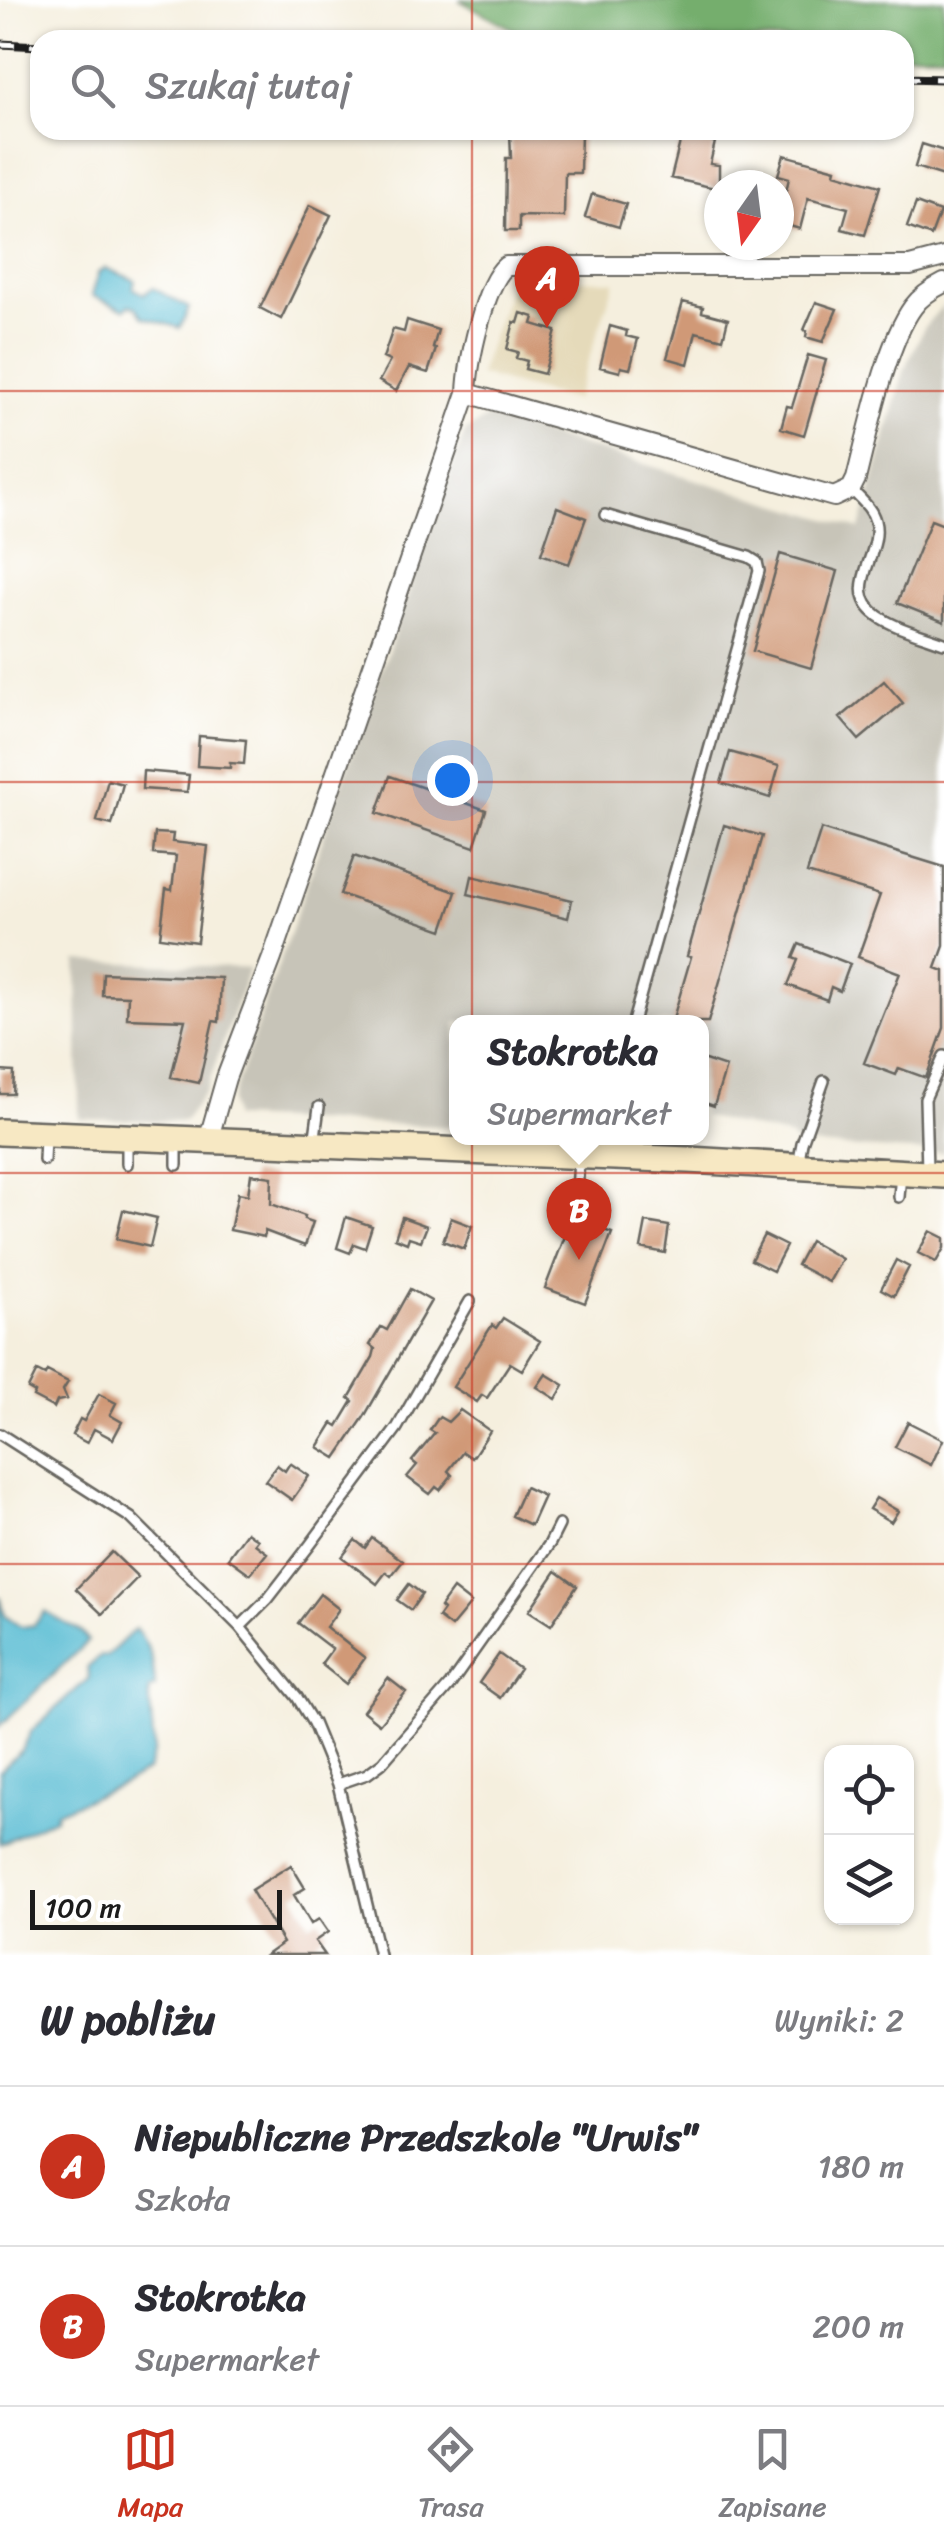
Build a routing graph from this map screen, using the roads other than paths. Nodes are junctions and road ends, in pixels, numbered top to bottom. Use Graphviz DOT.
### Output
graph roads {
  1 [pos="944,257"];
  2 [pos="944,283"];
  3 [pos="467,393"];
  4 [pos="851,489"];
  5 [pos="604,515"];
  6 [pos="944,644"];
  7 [pos="635,1015"];
  8 [pos="944,1056"];
  9 [pos="824,1081"];
  10 [pos="319,1108"];
  11 [pos="0,1132"];
  12 [pos="127,1137"];
  13 [pos="208,1140"];
  14 [pos="314,1145"];
  15 [pos="595,1151"];
  16 [pos="127,1164"];
  17 [pos="798,1166"];
  18 [pos="918,1179"];
  19 [pos="577,1192"];
  20 [pos="470,1301"];
  21 [pos="0,1434"];
  22 [pos="559,1525"];
  23 [pos="240,1627"];
  24 [pos="338,1784"];
  25 [pos="378,1955"];
  1 -- 3 [label="street"];
  2 -- 4 [label="street"];
  3 -- 4 [label="street"];
  3 -- 13 [label="street"];
  4 -- 6 [label="lane"];
  5 -- 7 [label="lane"];
  8 -- 18 [label="lane"];
  9 -- 17 [label="lane"];
  10 -- 14 [label="lane"];
  11 -- 12 [label="main road"];
  12 -- 13 [label="main road"];
  12 -- 16 [label="lane"];
  13 -- 14 [label="main road"];
  14 -- 15 [label="main road"];
  15 -- 17 [label="main road"];
  15 -- 19 [label="lane"];
  17 -- 18 [label="main road"];
  20 -- 23 [label="lane"];
  21 -- 23 [label="lane"];
  22 -- 24 [label="lane"];
  23 -- 24 [label="lane"];
  24 -- 25 [label="lane"];
}
